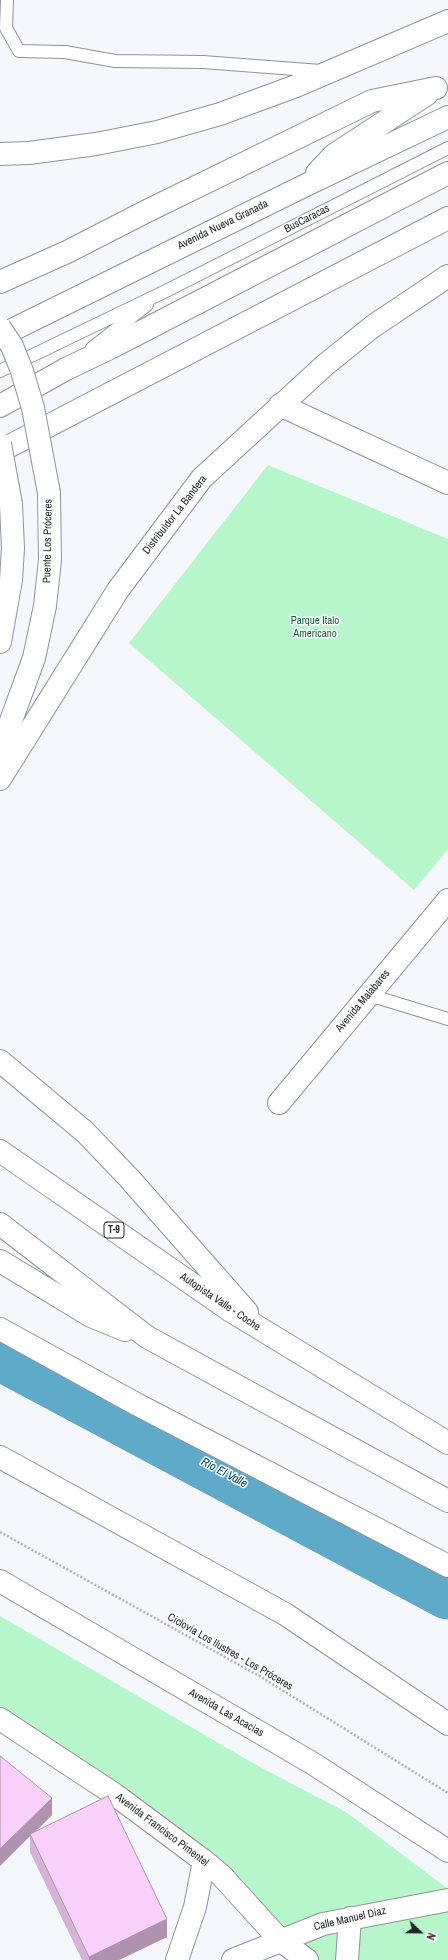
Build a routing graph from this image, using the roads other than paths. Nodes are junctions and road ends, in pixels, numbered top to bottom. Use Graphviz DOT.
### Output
graph roads {
  1 [pos="7,0"];
  2 [pos="448,21"];
  3 [pos="328,72"];
  4 [pos="442,84"];
  5 [pos="448,117"];
  6 [pos="448,148"];
  7 [pos="0,154"];
  8 [pos="448,173"];
  9 [pos="308,184"];
  10 [pos="448,218"];
  11 [pos="448,276"];
  12 [pos="0,282"];
  13 [pos="166,291"];
  14 [pos="0,328"];
  15 [pos="0,336"];
  16 [pos="66,368"];
  17 [pos="0,372"];
  18 [pos="0,398"];
  19 [pos="280,405"];
  20 [pos="0,406"];
  21 [pos="0,444"];
  22 [pos="0,451"];
  23 [pos="448,483"];
  24 [pos="0,642"];
  25 [pos="0,756"];
  26 [pos="0,779"];
  27 [pos="448,900"];
  28 [pos="369,995"];
  29 [pos="448,1019"];
  30 [pos="0,1061"];
  31 [pos="279,1103"];
  32 [pos="0,1151"];
  33 [pos="0,1224"];
  34 [pos="0,1261"];
  35 [pos="0,1329"];
  36 [pos="264,1331"];
  37 [pos="147,1337"];
  38 [pos="448,1443"];
  39 [pos="0,1457"];
  40 [pos="448,1501"];
  41 [pos="448,1566"];
  42 [pos="0,1581"];
  43 [pos="0,1719"];
  44 [pos="448,1724"];
  45 [pos="448,1851"];
  46 [pos="204,1861"];
  47 [pos="448,1900"];
  48 [pos="350,1918"];
  49 [pos="280,1940"];
  50 [pos="177,1960"];
  51 [pos="233,1960"];
  52 [pos="308,1960"];
  53 [pos="347,1960"];
  1 -- 3 [label="lane"];
  2 -- 3 [label="main road"];
  3 -- 7 [label="main road"];
  4 -- 9 [label="main road"];
  4 -- 12 [label="main road"];
  5 -- 9 [label="main road, Avenida Nueva Granada"];
  6 -- 13 [label="lane, BusCaracas"];
  8 -- 16 [label="main road"];
  9 -- 15 [label="main road, Avenida Nueva Granada"];
  10 -- 22 [label="main road"];
  11 -- 19 [label="main road, Distribuidor La Bandera"];
  13 -- 16 [label="lane, BusCaracas"];
  13 -- 17 [label="lane, BusCaracas"];
  14 -- 25 [label="main road, Puente Los Próceres, bridge"];
  16 -- 18 [label="main road"];
  16 -- 20 [label="main road"];
  19 -- 23 [label="main road"];
  19 -- 26 [label="main road, Distribuidor La Bandera"];
  21 -- 24 [label="main road, bridge"];
  27 -- 28 [label="main road, Avenida Malabares"];
  28 -- 29 [label="lane"];
  28 -- 31 [label="main road, Avenida Malabares"];
  30 -- 36 [label="main road"];
  32 -- 36 [label="main road, Autopista Valle - Coche / T-9"];
  33 -- 37 [label="main road"];
  34 -- 37 [label="main road"];
  35 -- 41 [label="main road"];
  36 -- 38 [label="main road, Autopista Valle - Coche / T-9"];
  37 -- 40 [label="main road"];
  39 -- 44 [label="main road"];
  42 -- 45 [label="main road, Avenida Las Acacias"];
  43 -- 46 [label="main road, Avenida Francisco Pimentel"];
  46 -- 49 [label="main road, Avenida Francisco Pimentel"];
  46 -- 50 [label="main road"];
  47 -- 48 [label="main road, Calle Manuel Díaz"];
  48 -- 49 [label="main road, Calle Manuel Díaz"];
  48 -- 53 [label="main road"];
  49 -- 51 [label="main road, Calle Manuel Díaz"];
  49 -- 52 [label="main road, Avenida Francisco Pimentel"];
}
